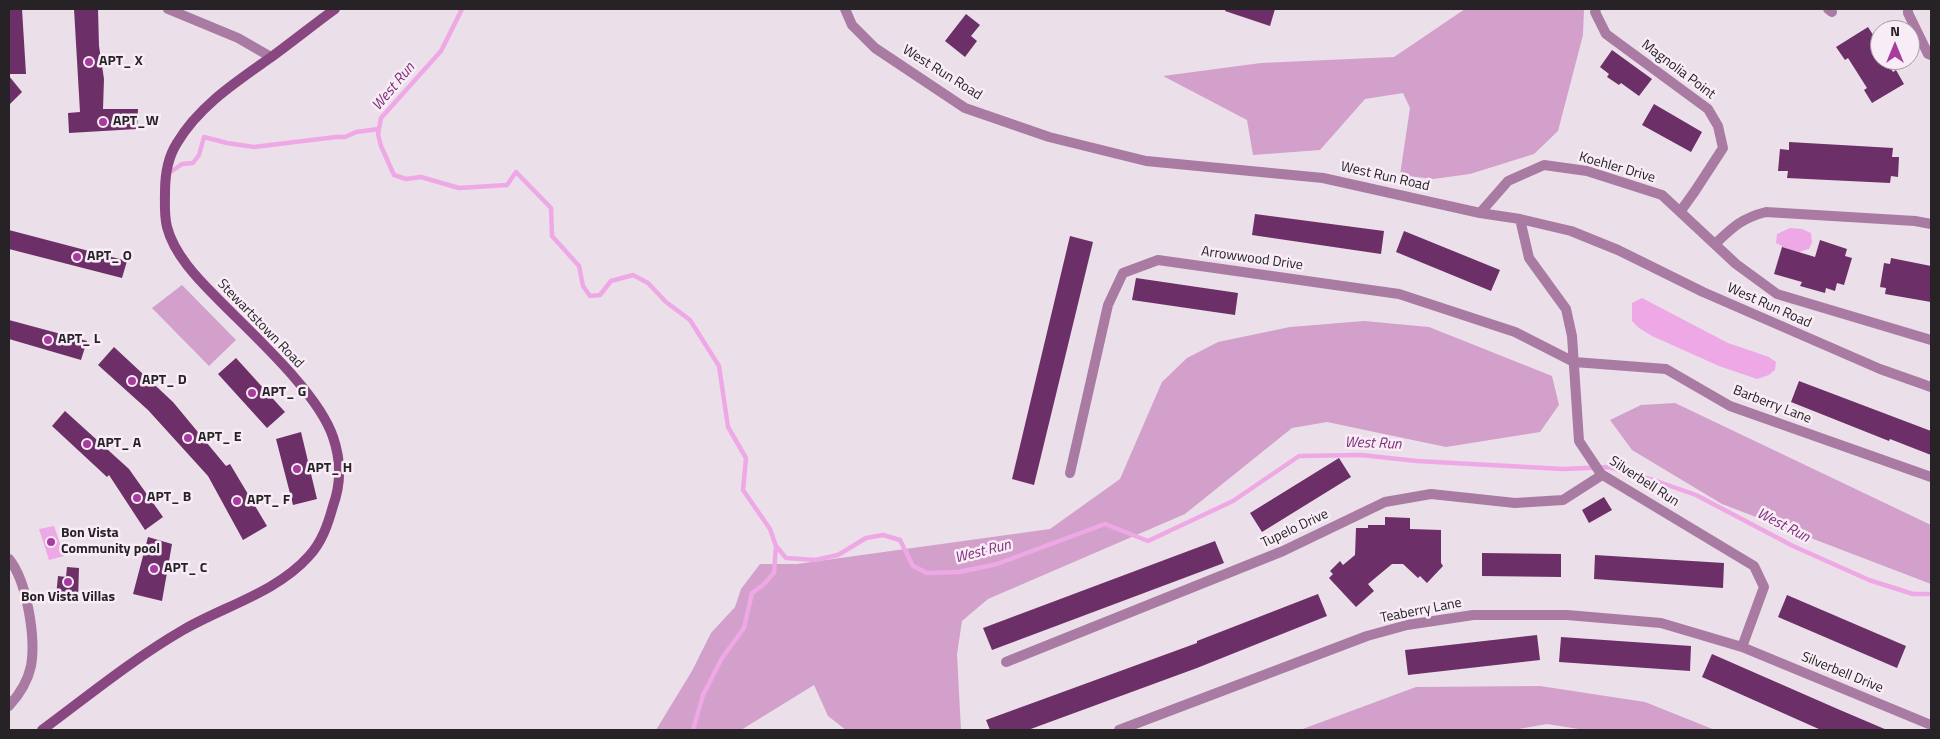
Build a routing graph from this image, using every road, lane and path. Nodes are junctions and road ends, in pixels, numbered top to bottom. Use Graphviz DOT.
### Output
graph roads {
  1 [pos="168,9"];
  2 [pos="334,9"];
  3 [pos="845,9"];
  4 [pos="1596,9"];
  5 [pos="1908,9"];
  6 [pos="1931,56"];
  7 [pos="271,57"];
  8 [pos="1680,212"];
  9 [pos="1480,213"];
  10 [pos="1520,219"];
  11 [pos="1931,224"];
  12 [pos="1715,244"];
  13 [pos="1931,340"];
  14 [pos="1574,362"];
  15 [pos="1931,386"];
  16 [pos="1070,473"];
  17 [pos="1601,474"];
  18 [pos="1931,477"];
  19 [pos="9,559"];
  20 [pos="1742,647"];
  21 [pos="1006,662"];
  22 [pos="9,706"];
  23 [pos="1931,725"];
  24 [pos="42,730"];
  25 [pos="1119,730"];
  1 -- 7 [label="street"];
  2 -- 7 [label="street, Stewartstown Road"];
  3 -- 9 [label="street, West Run Road"];
  4 -- 8 [label="street, Magnolia Point"];
  5 -- 6 [label="street"];
  7 -- 24 [label="street, Stewartstown Road"];
  8 -- 9 [label="street, Koehler Drive"];
  8 -- 12 [label="street, Koehler Drive"];
  9 -- 10 [label="street, West Run Road"];
  10 -- 14 [label="street, Silverbell Run"];
  10 -- 15 [label="street, West Run Road"];
  11 -- 12 [label="street"];
  12 -- 13 [label="street, Koehler Drive"];
  14 -- 16 [label="street, Arrowwood Drive"];
  14 -- 17 [label="street, Silverbell Run"];
  14 -- 18 [label="street, Barberry Lane"];
  17 -- 20 [label="street, Silverbell Run"];
  17 -- 21 [label="street, Tupelo Drive"];
  19 -- 22 [label="street"];
  20 -- 23 [label="street, Silverbell Drive"];
  20 -- 25 [label="street, Teaberry Lane"];
}
